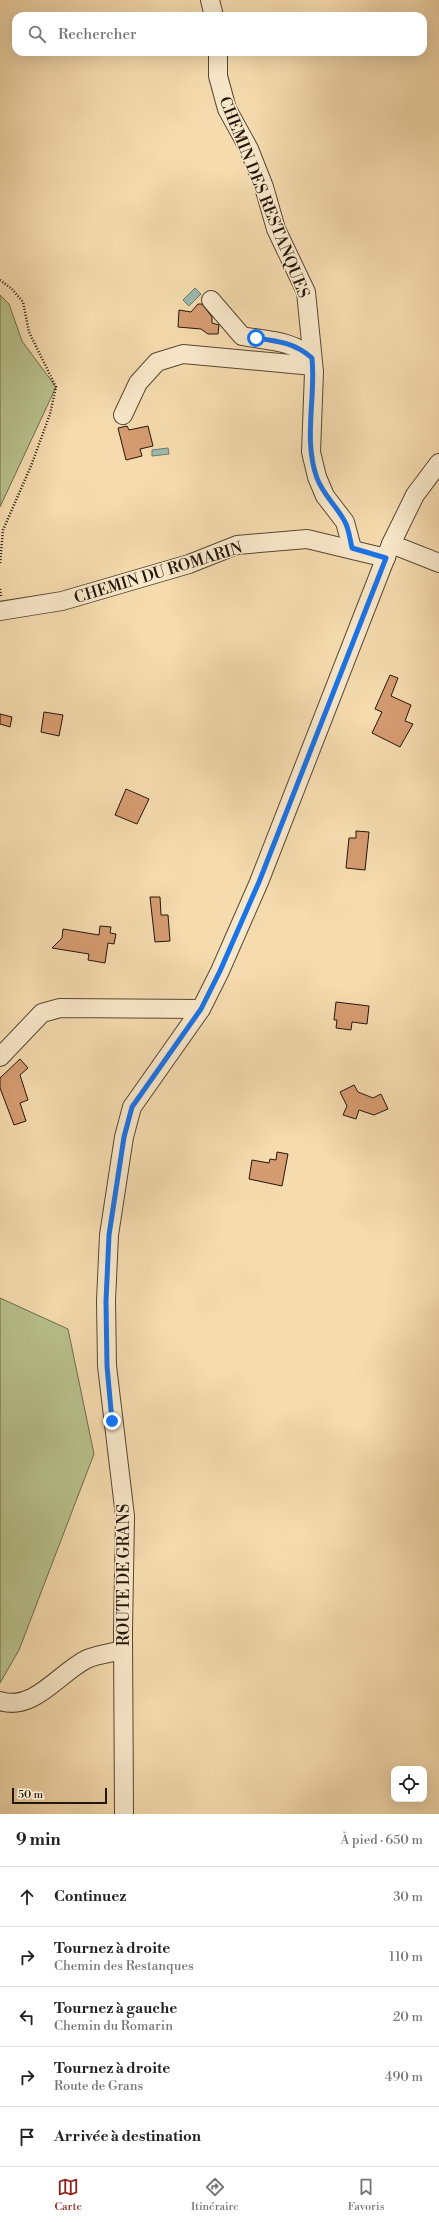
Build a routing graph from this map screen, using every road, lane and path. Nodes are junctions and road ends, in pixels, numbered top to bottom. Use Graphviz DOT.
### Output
graph roads {
  1 [pos="210,0"];
  2 [pos="213,12"];
  3 [pos="218,56"];
  4 [pos="0,280"];
  5 [pos="211,300"];
  6 [pos="313,362"];
  7 [pos="123,415"];
  8 [pos="439,463"];
  9 [pos="352,548"];
  10 [pos="388,551"];
  11 [pos="439,563"];
  12 [pos="0,564"];
  13 [pos="0,612"];
  14 [pos="201,1009"];
  15 [pos="0,1057"];
  16 [pos="123,1650"];
  17 [pos="0,1701"];
  18 [pos="124,1814"];
  1 -- 2 [label="street"];
  3 -- 6 [label="street, CHEMIN DES RESTANQUES"];
  4 -- 12 [label="path"];
  5 -- 6 [label="street"];
  6 -- 7 [label="street"];
  6 -- 9 [label="street, CHEMIN DES RESTANQUES"];
  8 -- 10 [label="street, ROUTE DE GRANS"];
  9 -- 10 [label="street, CHEMIN DU ROMARIN"];
  9 -- 13 [label="street, CHEMIN DU ROMARIN"];
  10 -- 11 [label="street, CHEMIN DU ROMARIN"];
  10 -- 14 [label="street, ROUTE DE GRANS"];
  14 -- 15 [label="street"];
  14 -- 16 [label="street, ROUTE DE GRANS"];
  16 -- 17 [label="street"];
  16 -- 18 [label="street, ROUTE DE GRANS"];
}
